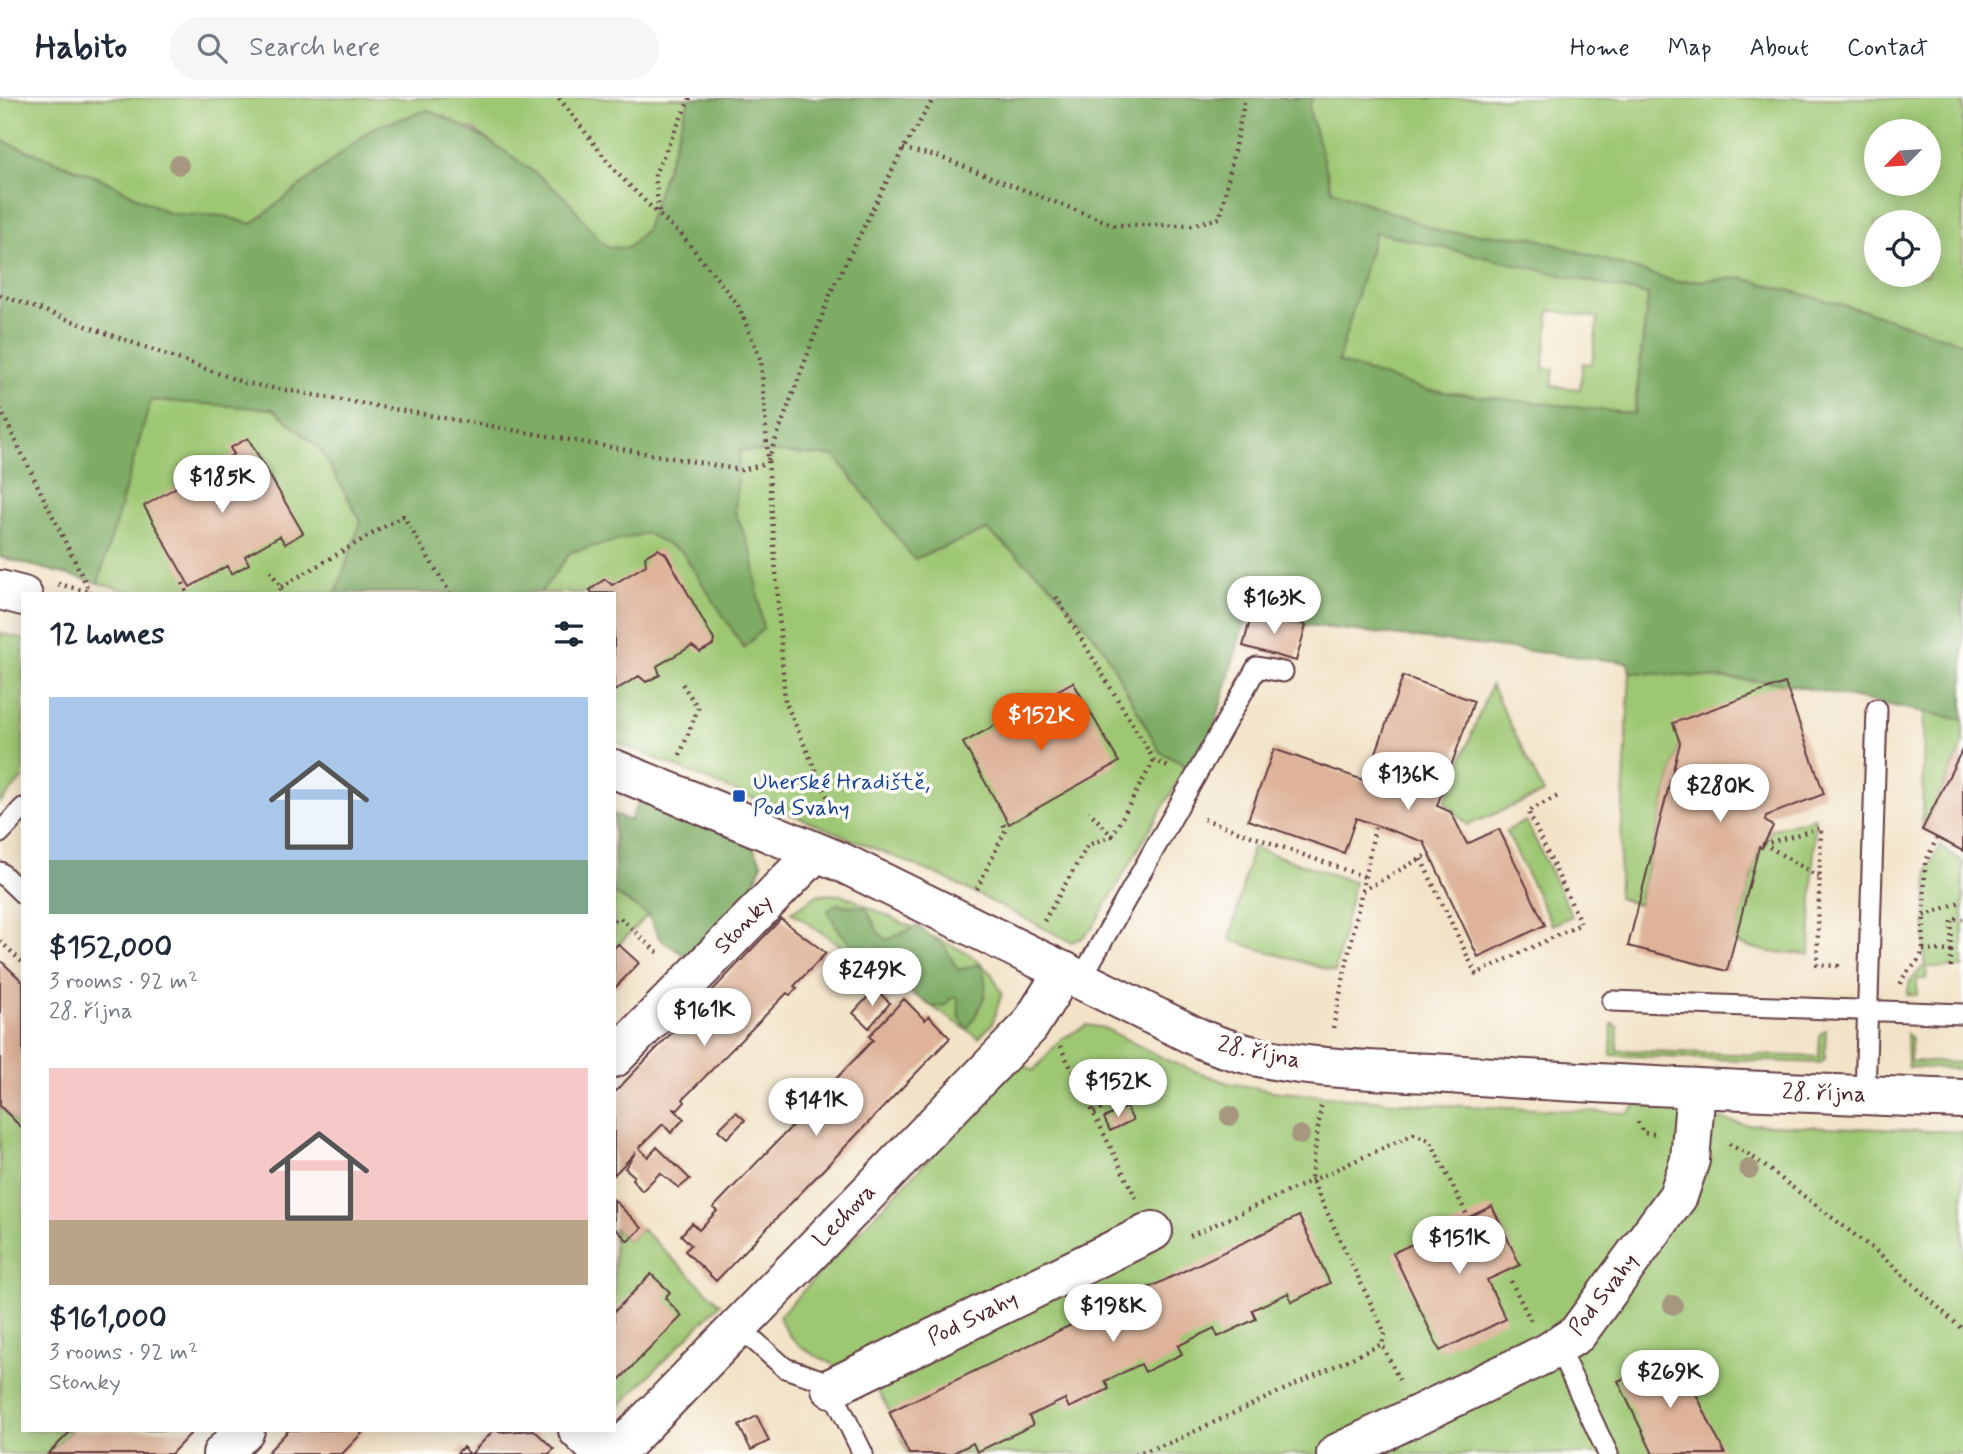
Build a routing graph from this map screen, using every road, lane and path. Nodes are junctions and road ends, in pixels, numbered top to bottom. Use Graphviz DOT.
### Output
graph roads {
  1 [pos="559,98"];
  2 [pos="690,98"];
  3 [pos="934,98"];
  4 [pos="1245,98"];
  5 [pos="903,149"];
  6 [pos="659,215"];
  7 [pos="0,295"];
  8 [pos="0,409"];
  9 [pos="766,464"];
  10 [pos="270,571"];
  11 [pos="183,583"];
  12 [pos="0,590"];
  13 [pos="280,590"];
  14 [pos="90,592"];
  15 [pos="187,592"];
  16 [pos="449,592"];
  17 [pos="21,595"];
  18 [pos="1283,671"];
  19 [pos="681,682"];
  20 [pos="1877,709"];
  21 [pos="680,757"];
  22 [pos="1154,760"];
  23 [pos="616,770"];
  24 [pos="1560,795"];
  25 [pos="21,810"];
  26 [pos="1089,811"];
  27 [pos="1001,820"];
  28 [pos="1375,828"];
  29 [pos="0,833"];
  30 [pos="1112,836"];
  31 [pos="1937,838"];
  32 [pos="829,842"];
  33 [pos="1427,855"];
  34 [pos="1421,859"];
  35 [pos="0,872"];
  36 [pos="1819,877"];
  37 [pos="1362,891"];
  38 [pos="21,892"];
  39 [pos="972,899"];
  40 [pos="1963,901"];
  41 [pos="1924,916"];
  42 [pos="1963,919"];
  43 [pos="616,920"];
  44 [pos="1038,931"];
  45 [pos="0,941"];
  46 [pos="1923,950"];
  47 [pos="1951,951"];
  48 [pos="21,961"];
  49 [pos="668,964"];
  50 [pos="1951,968"];
  51 [pos="1072,975"];
  52 [pos="1612,1001"];
  53 [pos="1838,1009"];
  54 [pos="1867,1010"];
  55 [pos="1895,1011"];
  56 [pos="1963,1014"];
  57 [pos="1056,1038"];
  58 [pos="1161,1049"];
  59 [pos="616,1056"];
  60 [pos="1327,1065"];
  61 [pos="1696,1088"];
  62 [pos="1865,1095"];
  63 [pos="1963,1099"];
  64 [pos="1094,1113"];
  65 [pos="1716,1141"];
  66 [pos="1153,1231"];
  67 [pos="738,1326"];
  68 [pos="1963,1330"];
  69 [pos="1382,1344"];
  70 [pos="1558,1347"];
  71 [pos="831,1388"];
  72 [pos="1416,1416"];
  73 [pos="243,1432"];
  74 [pos="580,1432"];
  75 [pos="1355,1450"];
  76 [pos="222,1454"];
  77 [pos="603,1454"];
  78 [pos="615,1454"];
  79 [pos="863,1454"];
  80 [pos="1135,1454"];
  81 [pos="1608,1454"];
  1 -- 6 [label="path"];
  2 -- 6 [label="path"];
  3 -- 5 [label="path"];
  4 -- 5 [label="path"];
  5 -- 9 [label="path"];
  6 -- 9 [label="path"];
  7 -- 9 [label="path"];
  8 -- 14 [label="path"];
  9 -- 32 [label="path"];
  10 -- 13 [label="path"];
  11 -- 15 [label="path"];
  12 -- 17 [label="street"];
  13 -- 16 [label="path"];
  18 -- 51 [label="lane"];
  19 -- 21 [label="path"];
  20 -- 54 [label="lane"];
  22 -- 30 [label="path"];
  23 -- 32 [label="street, 28. října"];
  24 -- 34 [label="path"];
  25 -- 29 [label="lane"];
  26 -- 30 [label="path"];
  27 -- 39 [label="path"];
  28 -- 37 [label="path"];
  30 -- 44 [label="path"];
  31 -- 41 [label="path"];
  32 -- 51 [label="street, 28. října"];
  32 -- 59 [label="street, Stonky"];
  33 -- 34 [label="path"];
  34 -- 37 [label="path"];
  35 -- 38 [label="lane"];
  36 -- 36 [label="path"];
  36 -- 53 [label="path"];
  37 -- 60 [label="path"];
  40 -- 41 [label="path"];
  41 -- 46 [label="path"];
  42 -- 47 [label="path"];
  43 -- 49 [label="path"];
  45 -- 48 [label="path"];
  46 -- 47 [label="path"];
  46 -- 55 [label="path"];
  47 -- 50 [label="path"];
  51 -- 60 [label="street, 28. října"];
  51 -- 67 [label="street, Lechova"];
  52 -- 53 [label="lane"];
  53 -- 54 [label="lane"];
  54 -- 55 [label="lane"];
  54 -- 62 [label="lane"];
  55 -- 56 [label="lane"];
  57 -- 64 [label="path"];
  58 -- 64 [label="path"];
  60 -- 61 [label="street, 28. října"];
  60 -- 69 [label="path"];
  61 -- 62 [label="street, 28. října"];
  61 -- 70 [label="street, Pod Svahy"];
  62 -- 63 [label="street, 28. října"];
  64 -- 66 [label="path"];
  65 -- 68 [label="path"];
  66 -- 71 [label="street, Pod Svahy"];
  67 -- 71 [label="lane"];
  67 -- 78 [label="street, Lechova"];
  69 -- 72 [label="path"];
  69 -- 80 [label="path"];
  70 -- 72 [label="street, Pod Svahy"];
  70 -- 81 [label="lane"];
  71 -- 79 [label="lane"];
  72 -- 75 [label="street, Pod Svahy"];
  73 -- 76 [label="street"];
  74 -- 77 [label="street"];
}
